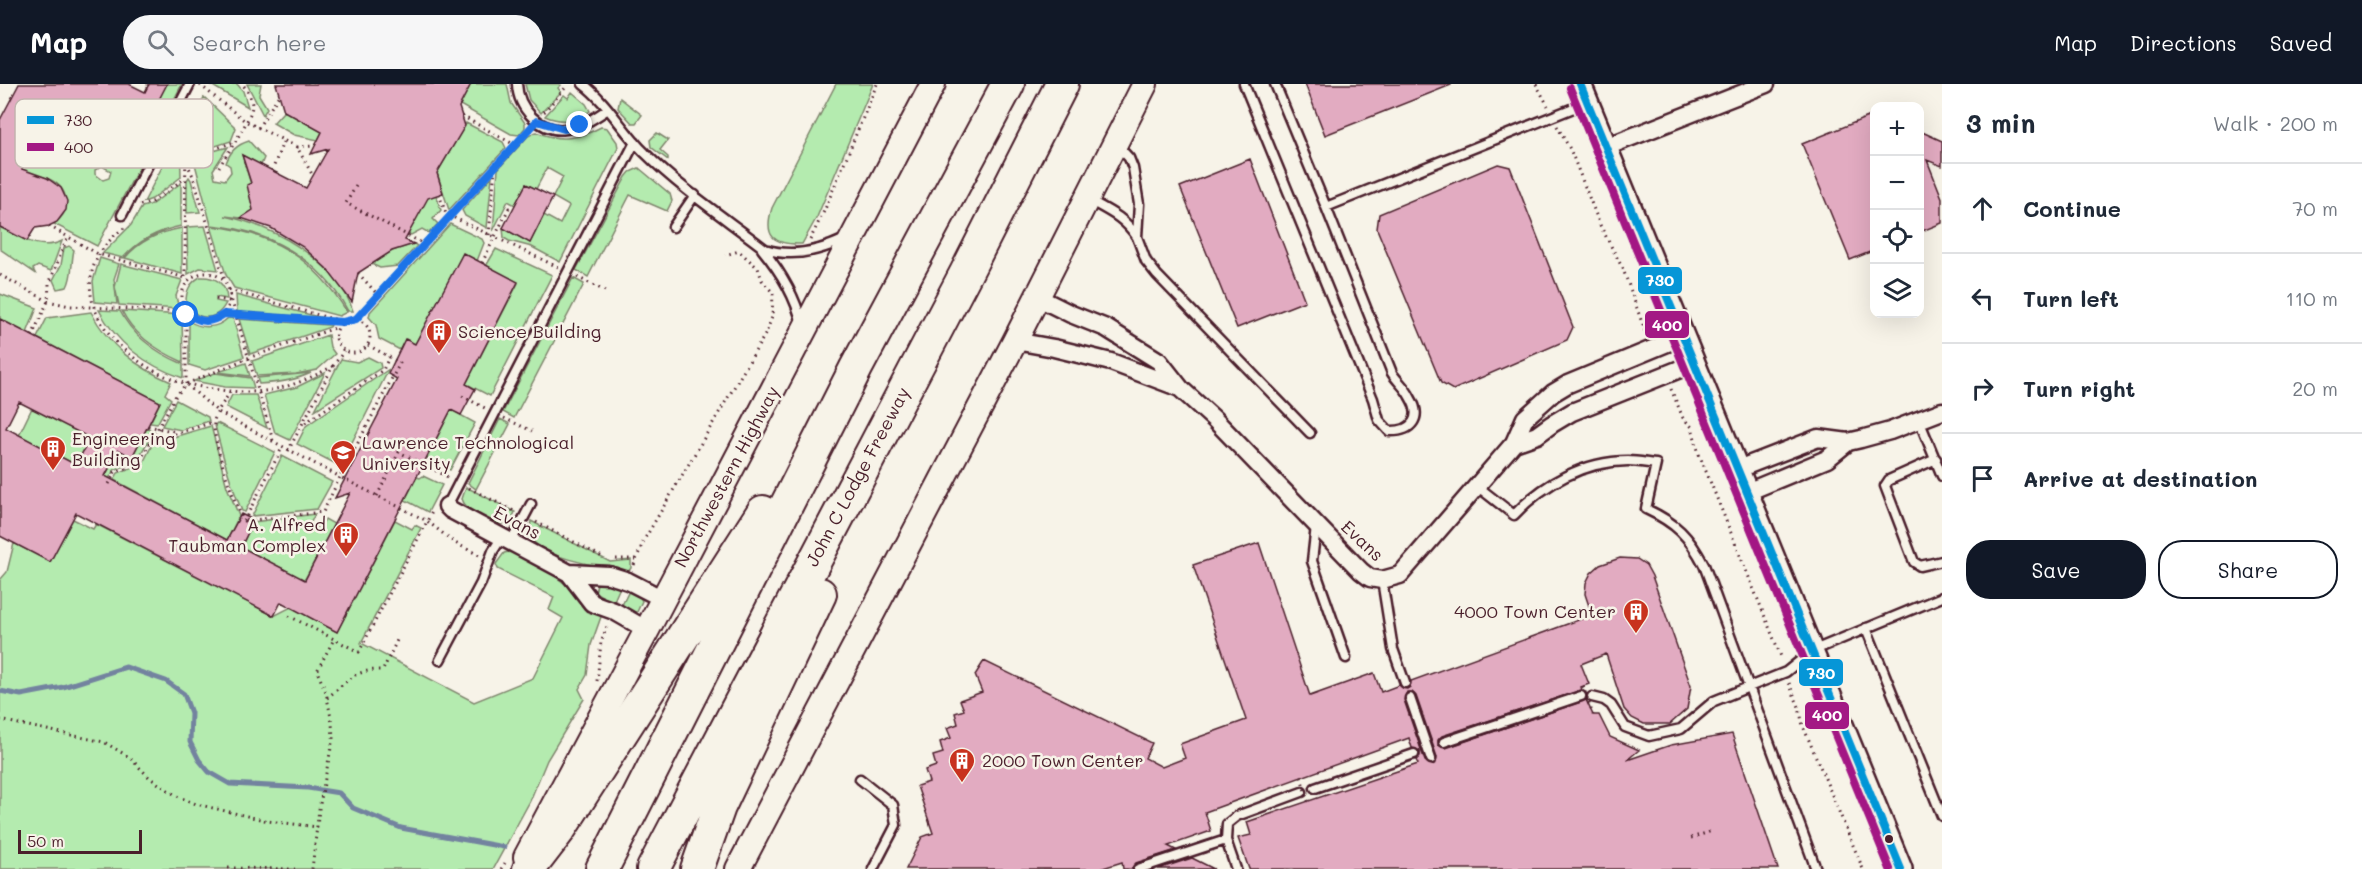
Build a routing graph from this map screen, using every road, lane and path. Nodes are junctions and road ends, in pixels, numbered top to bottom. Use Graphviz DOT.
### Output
graph roads {
  1 [pos="190,84"];
  2 [pos="199,84"];
  3 [pos="242,84"];
  4 [pos="517,84"];
  5 [pos="583,84"];
  6 [pos="877,84"];
  7 [pos="933,84"];
  8 [pos="1008,84"];
  9 [pos="1062,84"];
  10 [pos="1145,84"];
  11 [pos="1244,84"];
  12 [pos="1275,84"];
  13 [pos="1536,84"];
  14 [pos="1766,84"];
  15 [pos="567,86"];
  16 [pos="1584,93"];
  17 [pos="279,95"];
  18 [pos="1544,98"];
  19 [pos="182,99"];
  20 [pos="608,109"];
  21 [pos="462,116"];
  22 [pos="537,121"];
  23 [pos="245,122"];
  24 [pos="258,128"];
  25 [pos="1562,136"];
  26 [pos="234,142"];
  27 [pos="283,142"];
  28 [pos="635,142"];
  29 [pos="1114,142"];
  30 [pos="515,145"];
  31 [pos="315,146"];
  32 [pos="297,147"];
  33 [pos="1606,147"];
  34 [pos="213,149"];
  35 [pos="219,167"];
  36 [pos="495,167"];
  37 [pos="146,168"];
  38 [pos="184,168"];
  39 [pos="189,168"];
  40 [pos="272,171"];
  41 [pos="313,176"];
  42 [pos="185,178"];
  43 [pos="356,186"];
  44 [pos="439,194"];
  45 [pos="695,195"];
  46 [pos="1086,199"];
  47 [pos="139,205"];
  48 [pos="1326,207"];
  49 [pos="512,210"];
  50 [pos="122,215"];
  51 [pos="449,216"];
  52 [pos="49,226"];
  53 [pos="673,227"];
  54 [pos="68,236"];
  55 [pos="491,236"];
  56 [pos="852,236"];
  57 [pos="1137,237"];
  58 [pos="424,244"];
  59 [pos="761,246"];
  60 [pos="801,252"];
  61 [pos="98,254"];
  62 [pos="725,255"];
  63 [pos="482,263"];
  64 [pos="567,272"];
  65 [pos="358,273"];
  66 [pos="0,275"];
  67 [pos="784,278"];
  68 [pos="187,279"];
  69 [pos="226,284"];
  70 [pos="229,290"];
  71 [pos="605,291"];
  72 [pos="773,293"];
  73 [pos="378,295"];
  74 [pos="230,296"];
  75 [pos="1037,297"];
  76 [pos="216,299"];
  77 [pos="230,301"];
  78 [pos="48,302"];
  79 [pos="92,306"];
  80 [pos="186,312"];
  81 [pos="224,314"];
  82 [pos="236,315"];
  83 [pos="356,319"];
  84 [pos="343,322"];
  85 [pos="338,327"];
  86 [pos="1644,328"];
  87 [pos="804,330"];
  88 [pos="32,336"];
  89 [pos="1684,336"];
  90 [pos="1015,341"];
  91 [pos="368,345"];
  92 [pos="344,351"];
  93 [pos="389,357"];
  94 [pos="248,358"];
  95 [pos="1695,363"];
  96 [pos="333,366"];
  97 [pos="856,368"];
  98 [pos="186,384"];
  99 [pos="1181,389"];
  100 [pos="259,391"];
  101 [pos="230,392"];
  102 [pos="1673,393"];
  103 [pos="486,408"];
  104 [pos="1942,411"];
  105 [pos="218,412"];
  106 [pos="480,418"];
  107 [pos="1919,420"];
  108 [pos="214,422"];
  109 [pos="303,424"];
  110 [pos="148,426"];
  111 [pos="158,428"];
  112 [pos="179,433"];
  113 [pos="1310,433"];
  114 [pos="151,441"];
  115 [pos="1848,442"];
  116 [pos="1514,443"];
  117 [pos="274,444"];
  118 [pos="282,448"];
  119 [pos="873,448"];
  120 [pos="288,451"];
  121 [pos="1936,459"];
  122 [pos="1738,469"];
  123 [pos="1942,476"];
  124 [pos="340,477"];
  125 [pos="450,478"];
  126 [pos="459,483"];
  127 [pos="109,484"];
  128 [pos="445,486"];
  129 [pos="1478,486"];
  130 [pos="1748,492"];
  131 [pos="377,496"];
  132 [pos="531,504"];
  133 [pos="442,505"];
  134 [pos="525,516"];
  135 [pos="244,521"];
  136 [pos="427,521"];
  137 [pos="1317,525"];
  138 [pos="506,540"];
  139 [pos="490,560"];
  140 [pos="1942,561"];
  141 [pos="569,573"];
  142 [pos="1382,580"];
  143 [pos="1942,597"];
  144 [pos="663,599"];
  145 [pos="290,616"];
  146 [pos="1866,628"];
  147 [pos="647,630"];
  148 [pos="398,638"];
  149 [pos="334,639"];
  150 [pos="1812,651"];
  151 [pos="1780,653"];
  152 [pos="1346,658"];
  153 [pos="440,660"];
  154 [pos="1405,683"];
  155 [pos="1790,687"];
  156 [pos="1750,688"];
  157 [pos="1582,691"];
  158 [pos="1410,698"];
  159 [pos="1592,698"];
  160 [pos="327,699"];
  161 [pos="1593,716"];
  162 [pos="0,720"];
  163 [pos="1444,742"];
  164 [pos="1414,754"];
  165 [pos="1431,759"];
  166 [pos="1301,777"];
  167 [pos="860,779"];
  168 [pos="1315,788"];
  169 [pos="1302,792"];
  170 [pos="1308,801"];
  171 [pos="1942,816"];
  172 [pos="318,827"];
  173 [pos="1712,831"];
  174 [pos="1691,838"];
  175 [pos="1226,840"];
  176 [pos="228,868"];
  177 [pos="295,869"];
  178 [pos="312,869"];
  179 [pos="519,869"];
  180 [pos="529,869"];
  181 [pos="602,869"];
  182 [pos="653,869"];
  183 [pos="696,869"];
  184 [pos="738,869"];
  185 [pos="873,869"];
  186 [pos="1138,869"];
  187 [pos="1236,869"];
  188 [pos="1816,869"];
  189 [pos="1863,869"];
  190 [pos="1901,869"];
  1 -- 19 [label="lane"];
  2 -- 23 [label="path"];
  3 -- 23 [label="path"];
  4 -- 22 [label="lane"];
  5 -- 20 [label="lane"];
  6 -- 60 [label="path"];
  7 -- 56 [label="main road, Northwestern Highway"];
  8 -- 97 [label="highway"];
  9 -- 119 [label="highway, John C Lodge Freeway"];
  10 -- 29 [label="main road"];
  11 -- 48 [label="lane"];
  12 -- 48 [label="lane"];
  13 -- 18 [label="path"];
  14 -- 33 [label="street"];
  15 -- 22 [label="path"];
  16 -- 33 [label="street"];
  16 -- 48 [label="lane"];
  17 -- 24 [label="path"];
  20 -- 22 [label="lane"];
  20 -- 28 [label="lane"];
  21 -- 30 [label="path"];
  22 -- 30 [label="path"];
  23 -- 24 [label="path"];
  23 -- 26 [label="path"];
  24 -- 27 [label="path"];
  25 -- 86 [label="path"];
  26 -- 34 [label="path"];
  26 -- 35 [label="path"];
  27 -- 32 [label="path"];
  27 -- 40 [label="path"];
  28 -- 45 [label="lane"];
  28 -- 64 [label="lane"];
  29 -- 46 [label="main road"];
  29 -- 57 [label="lane"];
  30 -- 36 [label="path"];
  31 -- 32 [label="path"];
  32 -- 41 [label="path"];
  33 -- 89 [label="street"];
  36 -- 51 [label="path"];
  36 -- 55 [label="path"];
  37 -- 50 [label="lane"];
  38 -- 42 [label="path"];
  39 -- 69 [label="path"];
  42 -- 47 [label="path"];
  42 -- 68 [label="path"];
  43 -- 58 [label="path"];
  44 -- 51 [label="path"];
  45 -- 53 [label="lane"];
  45 -- 59 [label="lane"];
  46 -- 57 [label="lane"];
  46 -- 75 [label="main road"];
  49 -- 55 [label="path"];
  51 -- 55 [label="path"];
  51 -- 58 [label="path"];
  52 -- 54 [label="path"];
  54 -- 61 [label="path"];
  54 -- 78 [label="path"];
  55 -- 63 [label="path"];
  55 -- 64 [label="path"];
  56 -- 60 [label="lane"];
  56 -- 87 [label="main road, Northwestern Highway"];
  57 -- 113 [label="lane"];
  58 -- 73 [label="path"];
  59 -- 60 [label="lane"];
  59 -- 67 [label="lane"];
  61 -- 68 [label="path"];
  61 -- 79 [label="path"];
  62 -- 72 [label="path"];
  64 -- 71 [label="path"];
  64 -- 126 [label="lane"];
  65 -- 73 [label="path"];
  66 -- 78 [label="path"];
  67 -- 72 [label="path"];
  67 -- 87 [label="lane"];
  68 -- 69 [label="path"];
  68 -- 80 [label="path"];
  69 -- 70 [label="path"];
  70 -- 74 [label="path"];
  70 -- 84 [label="path"];
  72 -- 134 [label="path"];
  73 -- 83 [label="path"];
  74 -- 77 [label="path"];
  74 -- 82 [label="path"];
  75 -- 90 [label="main road"];
  75 -- 99 [label="street, Evans"];
  76 -- 77 [label="path"];
  77 -- 81 [label="path"];
  78 -- 79 [label="path"];
  78 -- 88 [label="path"];
  79 -- 80 [label="path"];
  79 -- 98 [label="path"];
  80 -- 81 [label="path"];
  80 -- 98 [label="path"];
  81 -- 82 [label="path"];
  82 -- 84 [label="path"];
  82 -- 94 [label="path"];
  83 -- 84 [label="path"];
  83 -- 91 [label="path"];
  84 -- 85 [label="path"];
  85 -- 92 [label="path"];
  85 -- 94 [label="path"];
  87 -- 144 [label="main road, Northwestern Highway"];
  89 -- 95 [label="street"];
  89 -- 116 [label="street, Evans"];
  90 -- 99 [label="street, Evans"];
  90 -- 184 [label="main road"];
  91 -- 92 [label="path"];
  91 -- 93 [label="path"];
  92 -- 96 [label="path"];
  93 -- 109 [label="path"];
  93 -- 124 [label="path"];
  94 -- 98 [label="path"];
  94 -- 100 [label="path"];
  95 -- 116 [label="street, Evans"];
  95 -- 122 [label="street"];
  96 -- 100 [label="path"];
  96 -- 109 [label="path"];
  97 -- 180 [label="highway"];
  97 -- 181 [label="highway"];
  98 -- 101 [label="path"];
  98 -- 105 [label="path"];
  98 -- 111 [label="path"];
  99 -- 137 [label="street, Evans"];
  100 -- 101 [label="path"];
  100 -- 117 [label="path"];
  101 -- 105 [label="path"];
  102 -- 151 [label="path"];
  103 -- 106 [label="path"];
  104 -- 107 [label="street"];
  105 -- 108 [label="path"];
  105 -- 117 [label="path"];
  107 -- 115 [label="street"];
  107 -- 121 [label="lane"];
  108 -- 112 [label="path"];
  108 -- 135 [label="path"];
  109 -- 120 [label="path"];
  110 -- 111 [label="path"];
  111 -- 112 [label="path"];
  111 -- 114 [label="path"];
  112 -- 114 [label="path"];
  114 -- 127 [label="path"];
  115 -- 122 [label="street"];
  115 -- 130 [label="street"];
  116 -- 129 [label="street, Evans"];
  117 -- 118 [label="path"];
  118 -- 120 [label="path"];
  118 -- 135 [label="path"];
  119 -- 182 [label="highway, John C Lodge Freeway"];
  119 -- 183 [label="highway"];
  120 -- 124 [label="path"];
  121 -- 123 [label="lane"];
  121 -- 140 [label="lane"];
  122 -- 130 [label="street"];
  124 -- 131 [label="path"];
  124 -- 135 [label="path"];
  125 -- 126 [label="path"];
  125 -- 128 [label="path"];
  125 -- 131 [label="path"];
  126 -- 133 [label="lane"];
  126 -- 134 [label="path"];
  129 -- 142 [label="street, Evans"];
  129 -- 156 [label="lane"];
  130 -- 150 [label="street"];
  131 -- 136 [label="path"];
  132 -- 134 [label="lane"];
  133 -- 136 [label="path"];
  133 -- 138 [label="street, Evans"];
  134 -- 138 [label="lane"];
  136 -- 139 [label="path"];
  136 -- 149 [label="path"];
  137 -- 142 [label="street, Evans"];
  137 -- 152 [label="lane"];
  138 -- 139 [label="lane"];
  138 -- 141 [label="street, Evans"];
  139 -- 153 [label="lane"];
  141 -- 144 [label="street, Evans"];
  141 -- 147 [label="street, Evans"];
  142 -- 154 [label="lane"];
  143 -- 146 [label="lane"];
  144 -- 147 [label="main road, Northwestern Highway"];
  145 -- 149 [label="path"];
  146 -- 150 [label="lane"];
  146 -- 171 [label="lane"];
  147 -- 179 [label="main road, Northwestern Highway"];
  148 -- 160 [label="path"];
  149 -- 160 [label="path"];
  150 -- 156 [label="lane"];
  150 -- 190 [label="street"];
  155 -- 189 [label="path"];
  156 -- 159 [label="lane"];
  156 -- 188 [label="lane"];
  157 -- 161 [label="path, bridge"];
  157 -- 163 [label="lane"];
  158 -- 165 [label="lane"];
  160 -- 172 [label="path"];
  162 -- 172 [label="path"];
  164 -- 168 [label="lane"];
  166 -- 170 [label="path, bridge"];
  167 -- 185 [label="lane"];
  169 -- 175 [label="lane"];
  172 -- 178 [label="path"];
  173 -- 174 [label="path"];
  175 -- 186 [label="lane"];
  175 -- 187 [label="lane"];
  176 -- 177 [label="path"];
}
